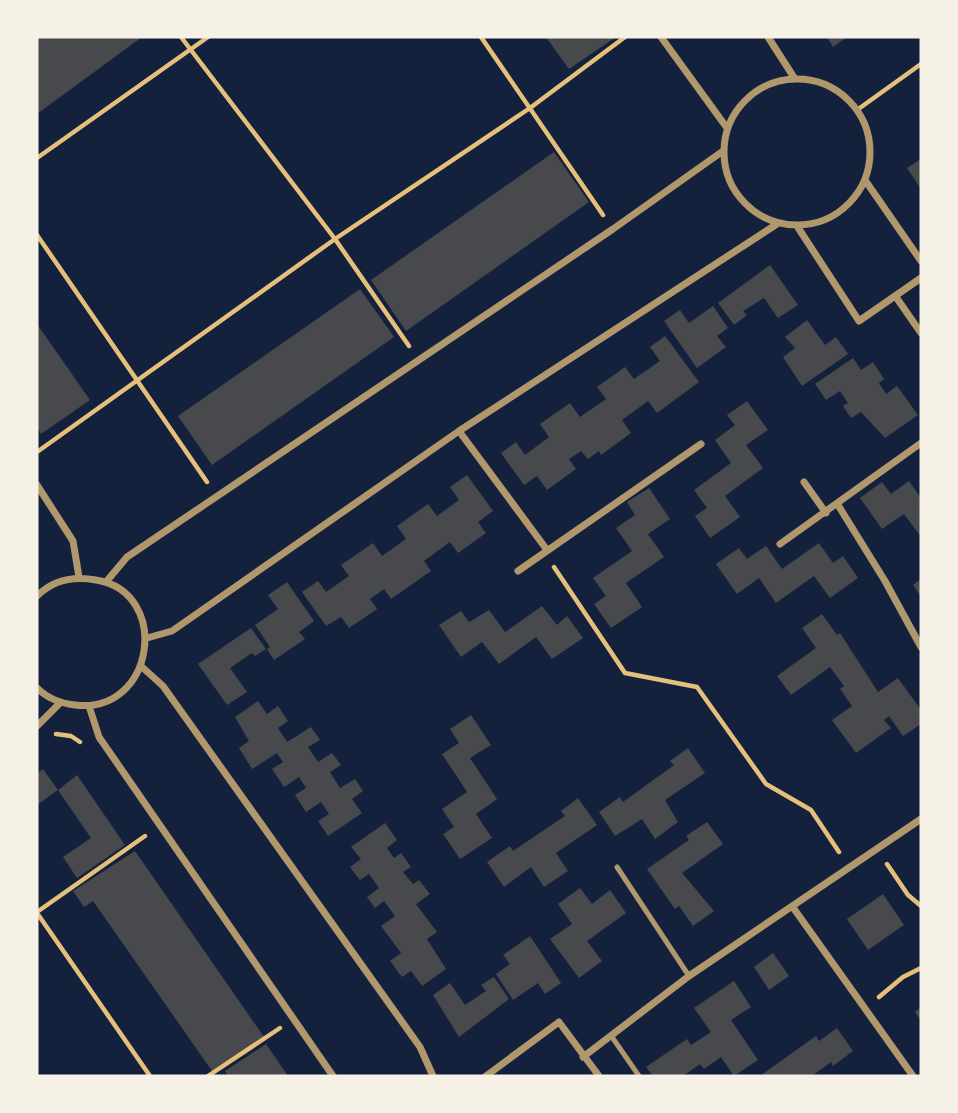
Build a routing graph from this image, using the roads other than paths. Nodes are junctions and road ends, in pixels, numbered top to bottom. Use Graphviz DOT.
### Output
graph roads {
  1 [pos="661,37"];
  2 [pos="768,37"];
  3 [pos="795,79"];
  4 [pos="726,128"];
  5 [pos="723,151"];
  6 [pos="865,180"];
  7 [pos="777,223"];
  8 [pos="797,226"];
  9 [pos="921,261"];
  10 [pos="921,278"];
  11 [pos="896,297"];
  12 [pos="921,333"];
  13 [pos="460,431"];
  14 [pos="921,443"];
  15 [pos="701,444"];
  16 [pos="804,482"];
  17 [pos="37,485"];
  18 [pos="838,505"];
  19 [pos="826,513"];
  20 [pos="780,544"];
  21 [pos="547,550"];
  22 [pos="518,572"];
  23 [pos="79,577"];
  24 [pos="106,582"];
  25 [pos="37,596"];
  26 [pos="147,638"];
  27 [pos="921,647"];
  28 [pos="142,667"];
  29 [pos="37,688"];
  30 [pos="60,703"];
  31 [pos="89,706"];
  32 [pos="37,726"];
  33 [pos="921,819"];
  34 [pos="617,867"];
  35 [pos="792,906"];
  36 [pos="689,976"];
  37 [pos="612,1037"];
  38 [pos="583,1056"];
  39 [pos="333,1076"];
  40 [pos="433,1076"];
  41 [pos="486,1076"];
  42 [pos="599,1076"];
  43 [pos="639,1076"];
  44 [pos="913,1076"];
  1 -- 4 [label="street"];
  2 -- 3 [label="street"];
  3 -- 4 [label="street"];
  3 -- 6 [label="street"];
  4 -- 5 [label="street"];
  5 -- 7 [label="street"];
  5 -- 24 [label="street"];
  6 -- 8 [label="street"];
  6 -- 9 [label="street"];
  7 -- 8 [label="street"];
  7 -- 13 [label="street"];
  8 -- 11 [label="street"];
  10 -- 11 [label="street"];
  11 -- 12 [label="street"];
  13 -- 21 [label="street"];
  13 -- 26 [label="street"];
  14 -- 18 [label="street"];
  15 -- 21 [label="street"];
  16 -- 19 [label="street"];
  17 -- 23 [label="street"];
  18 -- 19 [label="street"];
  18 -- 27 [label="street"];
  19 -- 20 [label="street"];
  21 -- 22 [label="street"];
  23 -- 24 [label="street"];
  23 -- 25 [label="street"];
  24 -- 26 [label="street"];
  26 -- 28 [label="street"];
  28 -- 31 [label="street"];
  28 -- 40 [label="street"];
  29 -- 30 [label="street"];
  30 -- 31 [label="street"];
  30 -- 32 [label="street"];
  31 -- 39 [label="street"];
  33 -- 35 [label="street"];
  34 -- 36 [label="lane"];
  35 -- 36 [label="street"];
  35 -- 44 [label="street"];
  36 -- 37 [label="street"];
  37 -- 38 [label="street"];
  37 -- 43 [label="lane"];
  38 -- 41 [label="street"];
  38 -- 42 [label="street"];
}
